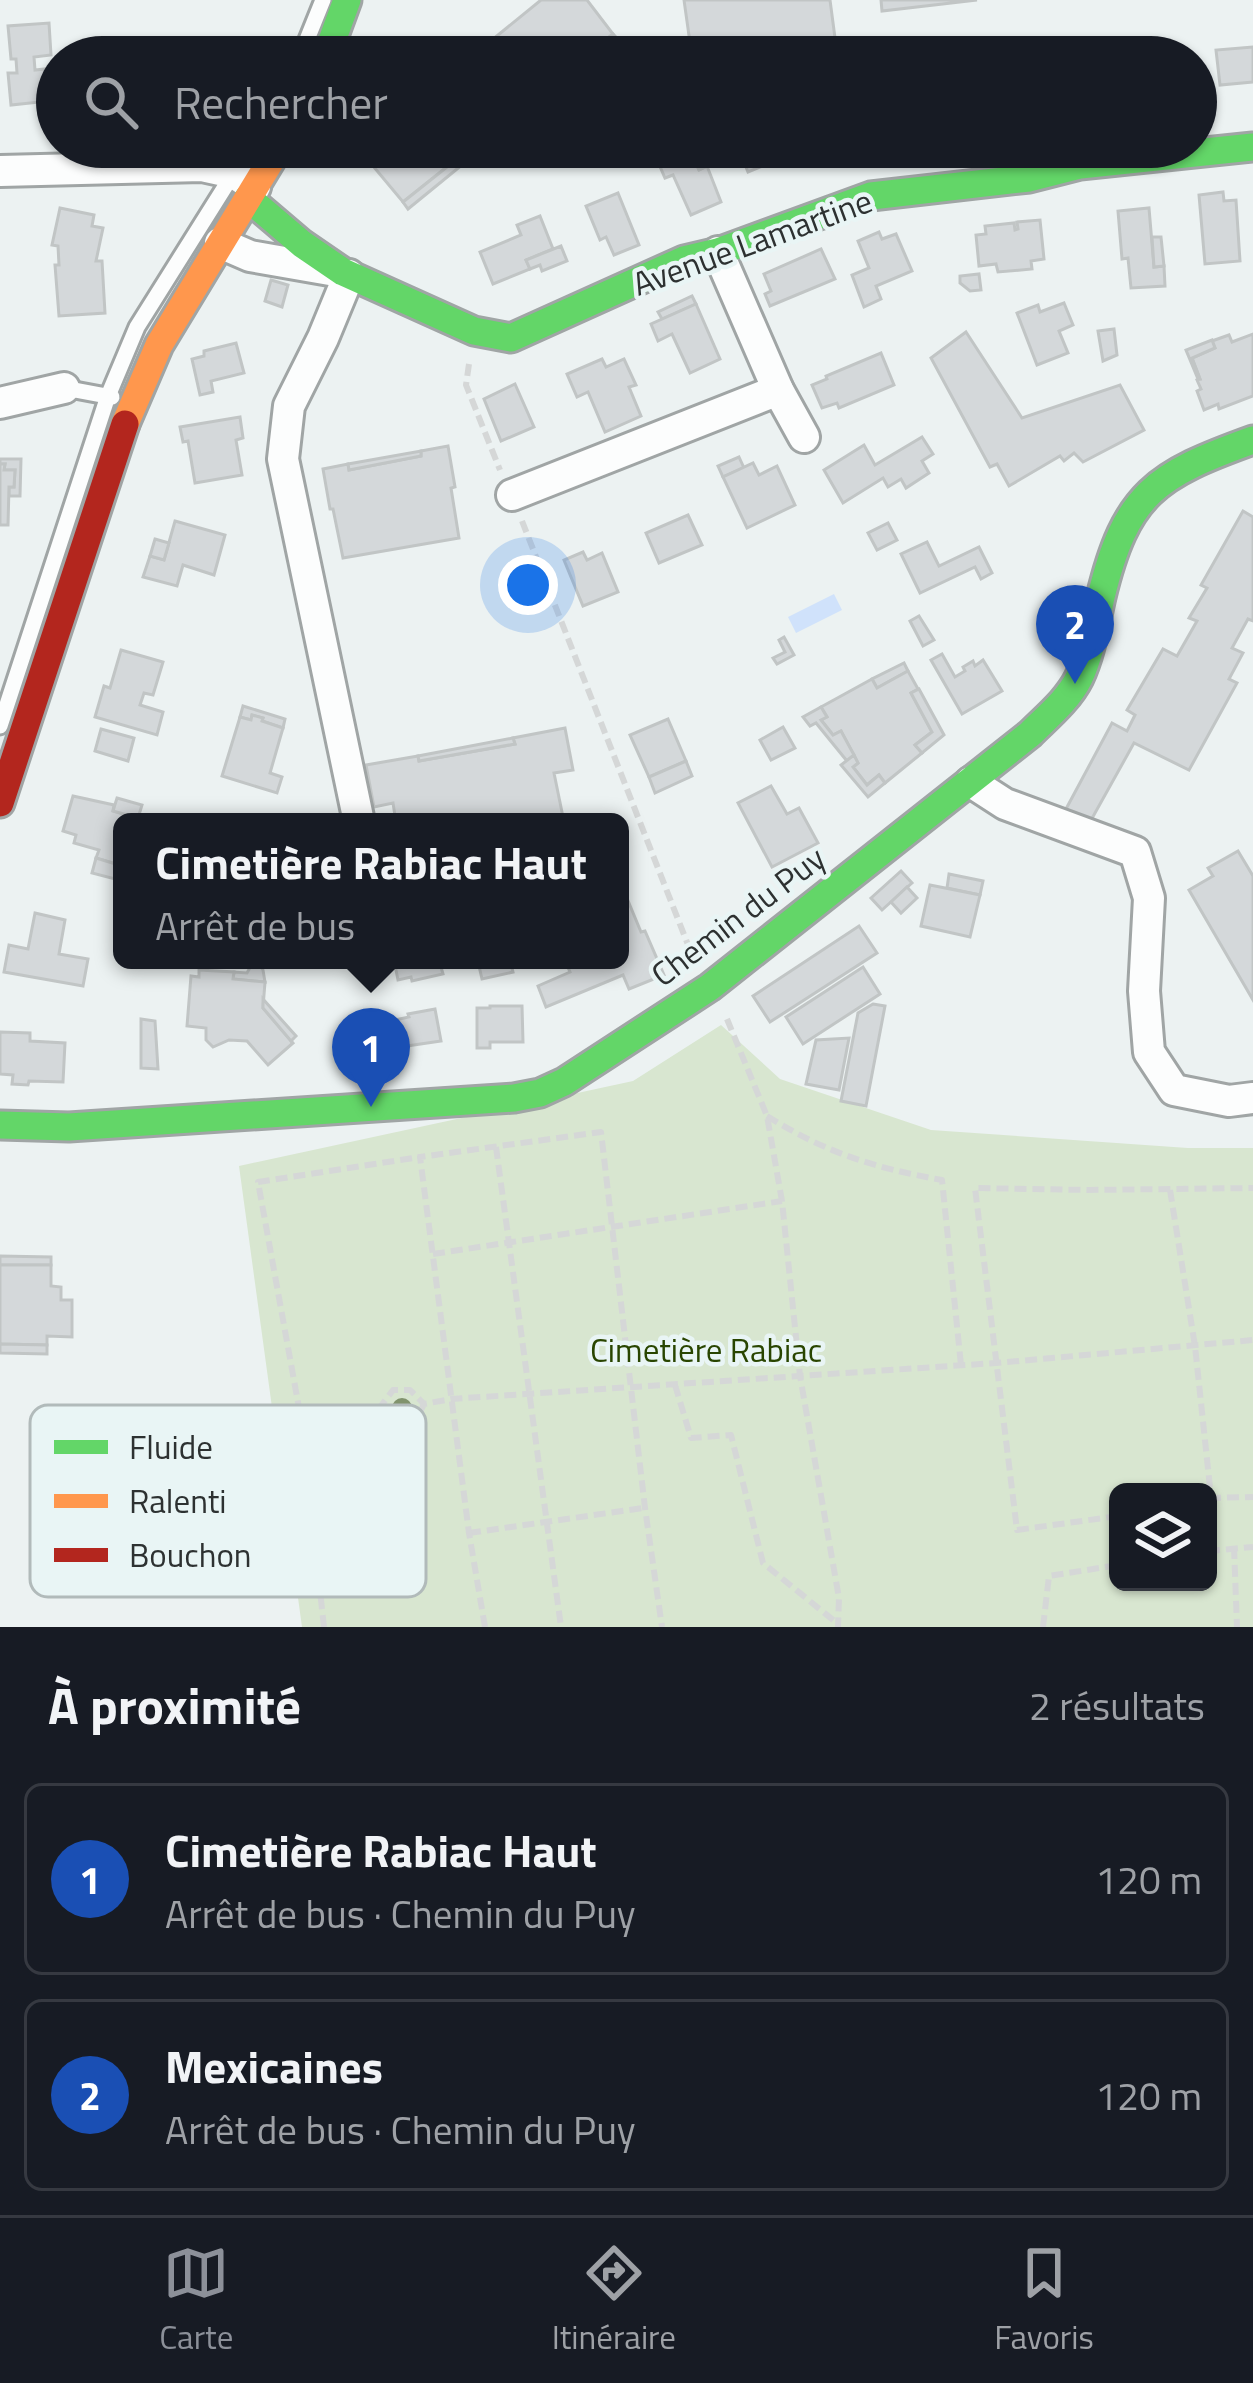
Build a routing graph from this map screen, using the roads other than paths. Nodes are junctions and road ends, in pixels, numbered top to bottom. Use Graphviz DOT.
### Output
graph roads {
  1 [pos="323,0"];
  2 [pos="347,0"];
  3 [pos="308,36"];
  4 [pos="334,36"];
  5 [pos="1253,147"];
  6 [pos="1217,151"];
  7 [pos="121,168"];
  8 [pos="211,168"];
  9 [pos="1068,168"];
  10 [pos="0,171"];
  11 [pos="247,176"];
  12 [pos="220,244"];
  13 [pos="718,252"];
  14 [pos="346,274"];
  15 [pos="64,388"];
  16 [pos="778,390"];
  17 [pos="120,399"];
  18 [pos="0,403"];
  19 [pos="804,436"];
  20 [pos="1253,440"];
  21 [pos="512,495"];
  22 [pos="0,726"];
  23 [pos="971,782"];
  24 [pos="0,803"];
  25 [pos="357,813"];
  26 [pos="1253,1098"];
  27 [pos="0,1125"];
  1 -- 3 [label="lane"];
  2 -- 4 [label="street"];
  5 -- 6 [label="street, Avenue Lamartine"];
  7 -- 10 [label="street"];
  8 -- 11 [label="street"];
  9 -- 13 [label="street, Avenue Lamartine"];
  11 -- 12 [label="street"];
  11 -- 14 [label="street, Avenue Lamartine"];
  11 -- 17 [label="lane"];
  12 -- 14 [label="street, Avenue Lamartine"];
  12 -- 17 [label="street"];
  13 -- 14 [label="street, Avenue Lamartine"];
  13 -- 16 [label="street"];
  14 -- 25 [label="street"];
  15 -- 17 [label="lane"];
  15 -- 18 [label="street"];
  16 -- 19 [label="street"];
  16 -- 21 [label="street"];
  17 -- 22 [label="lane"];
  17 -- 24 [label="street"];
  20 -- 23 [label="street, Chemin du Puy"];
  23 -- 26 [label="street"];
  23 -- 27 [label="street, Chemin du Puy"];
}
